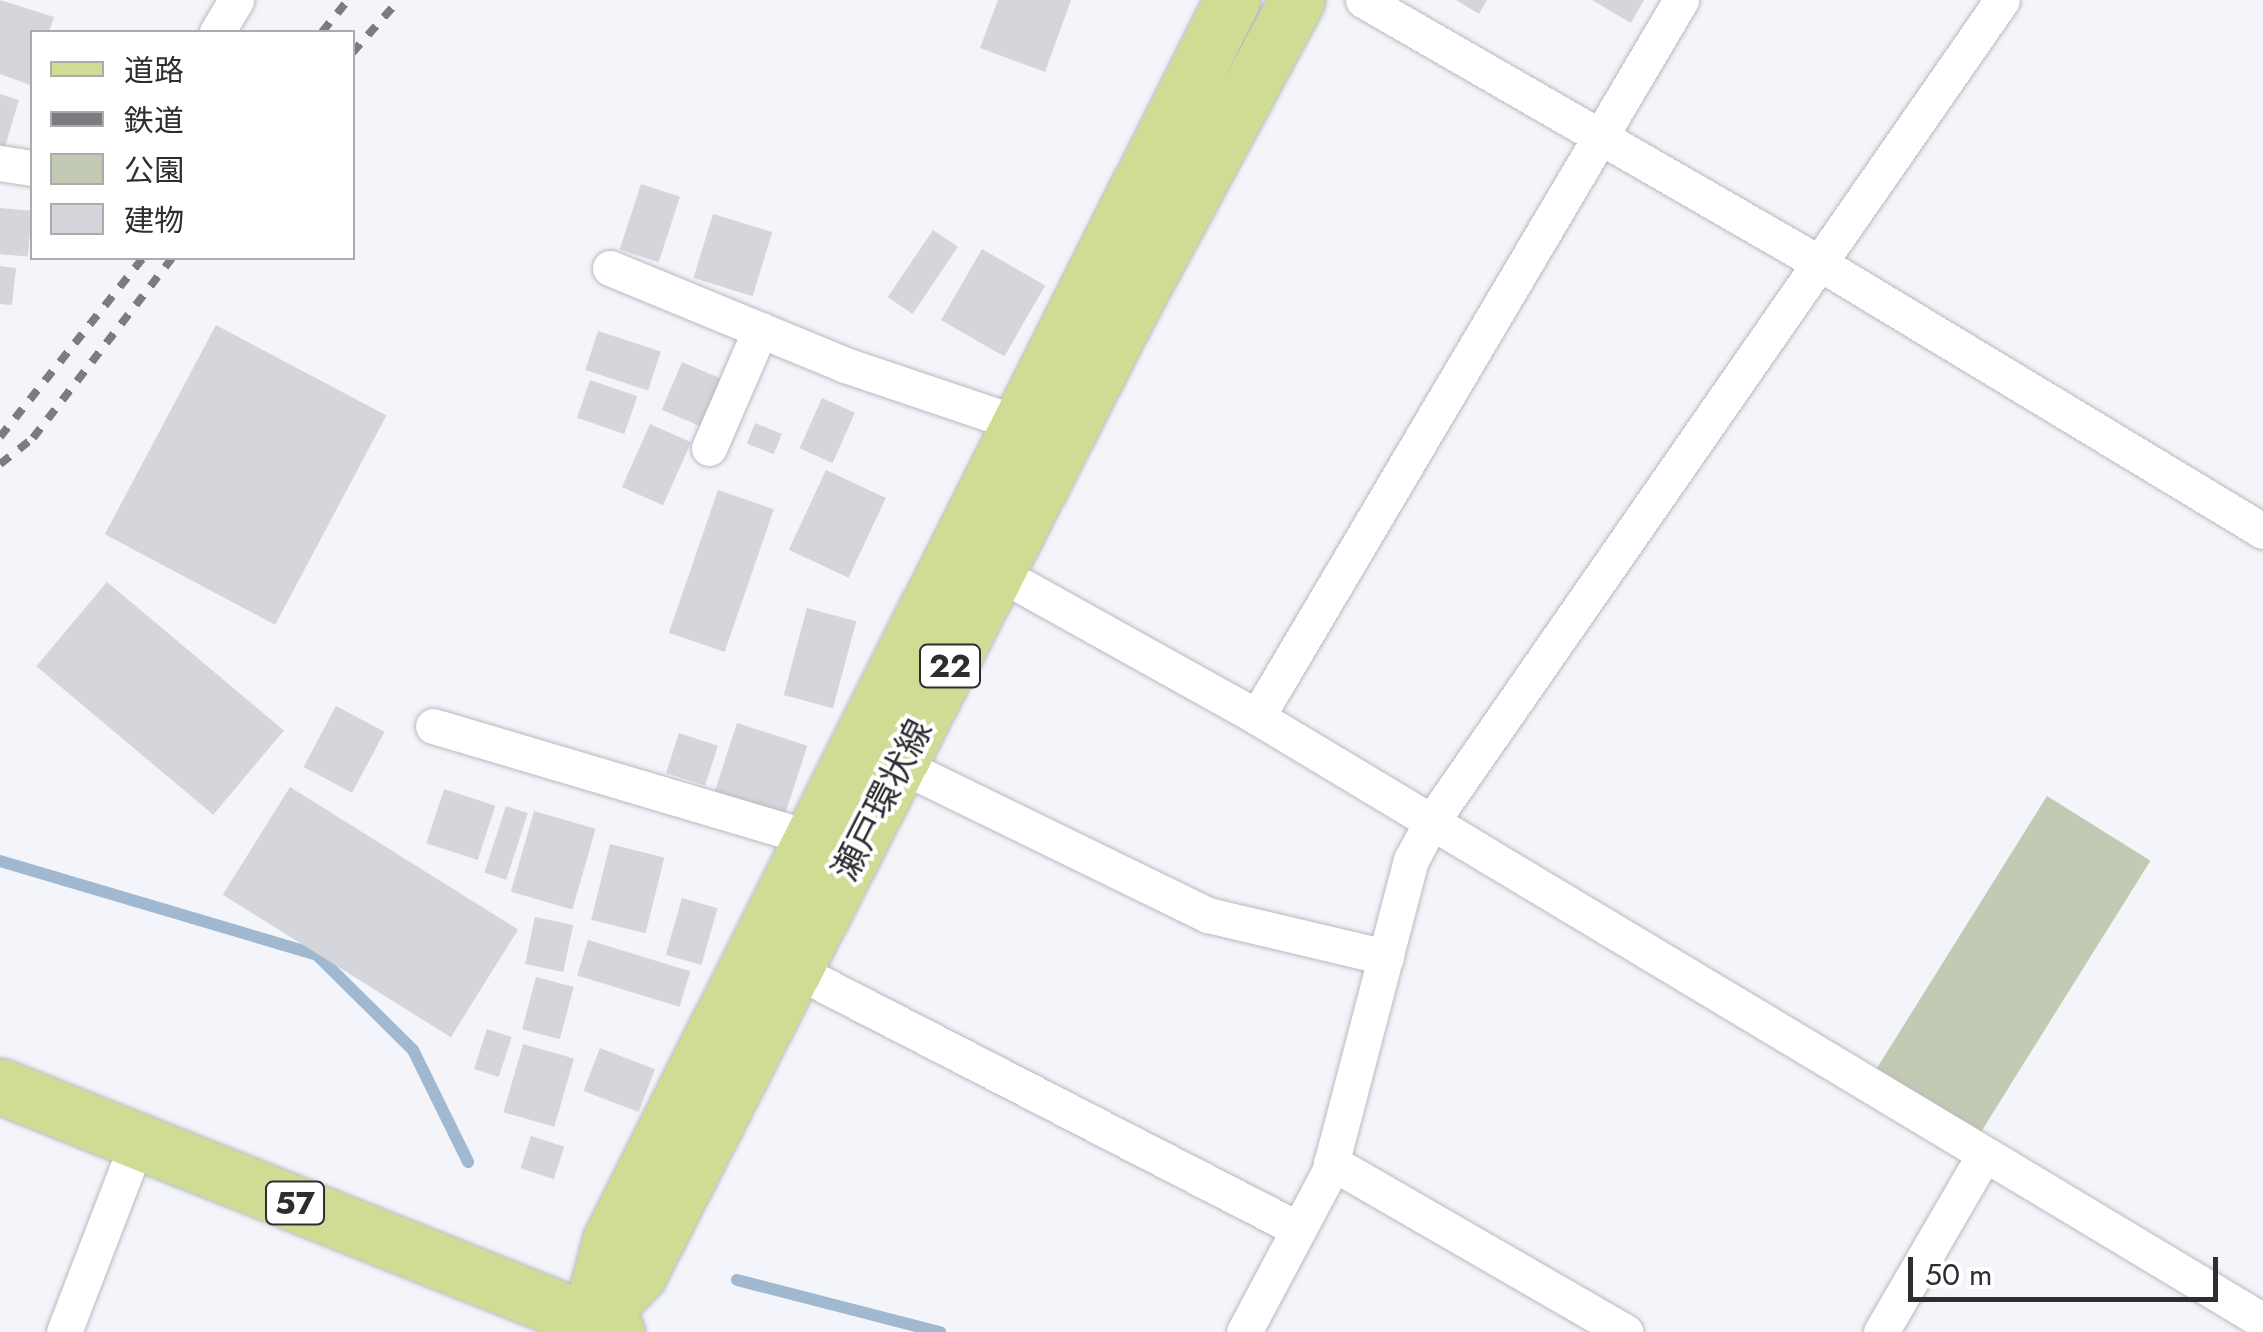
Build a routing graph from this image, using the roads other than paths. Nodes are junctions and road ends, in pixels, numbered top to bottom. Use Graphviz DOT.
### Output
graph roads {
  1 [pos="236,0"];
  2 [pos="1232,0"];
  3 [pos="1297,0"];
  4 [pos="1363,0"];
  5 [pos="1681,0"];
  6 [pos="2002,0"];
  7 [pos="218,30"];
  8 [pos="1601,136"];
  9 [pos="0,162"];
  10 [pos="30,168"];
  11 [pos="1821,264"];
  12 [pos="610,268"];
  13 [pos="760,330"];
  14 [pos="1023,425"];
  15 [pos="710,448"];
  16 [pos="2263,531"];
  17 [pos="997,572"];
  18 [pos="1257,717"];
  19 [pos="434,726"];
  20 [pos="900,764"];
  21 [pos="1432,821"];
  22 [pos="812,838"];
  23 [pos="1386,957"];
  24 [pos="795,970"];
  25 [pos="0,1086"];
  26 [pos="138,1140"];
  27 [pos="1984,1155"];
  28 [pos="1332,1162"];
  29 [pos="1298,1229"];
  30 [pos="2263,1321"];
  31 [pos="596,1328"];
  32 [pos="64,1332"];
  33 [pos="1244,1332"];
  34 [pos="1626,1332"];
  35 [pos="1881,1332"];
  1 -- 7 [label="street"];
  2 -- 14 [label="main road, 瀬戸環状線 / 22"];
  3 -- 17 [label="main road, 瀬戸環状線 / 22"];
  4 -- 8 [label="street"];
  5 -- 8 [label="street"];
  6 -- 11 [label="street"];
  8 -- 11 [label="street"];
  8 -- 18 [label="street"];
  9 -- 10 [label="street"];
  11 -- 16 [label="street"];
  11 -- 21 [label="street"];
  12 -- 13 [label="street"];
  13 -- 14 [label="street"];
  13 -- 15 [label="street"];
  14 -- 22 [label="main road, 瀬戸環状線 / 22"];
  17 -- 18 [label="street"];
  17 -- 20 [label="main road, 瀬戸環状線 / 22"];
  18 -- 21 [label="street"];
  19 -- 22 [label="street"];
  20 -- 23 [label="street"];
  20 -- 24 [label="main road, 瀬戸環状線 / 22"];
  21 -- 23 [label="street"];
  21 -- 27 [label="street"];
  22 -- 31 [label="main road, 瀬戸環状線 / 22"];
  23 -- 28 [label="street"];
  24 -- 29 [label="street"];
  24 -- 31 [label="main road, 瀬戸環状線 / 22"];
  25 -- 26 [label="main road, 57"];
  26 -- 31 [label="main road, 57"];
  26 -- 32 [label="street"];
  27 -- 30 [label="street"];
  27 -- 35 [label="street"];
  28 -- 29 [label="street"];
  28 -- 34 [label="street"];
  29 -- 33 [label="street"];
}
